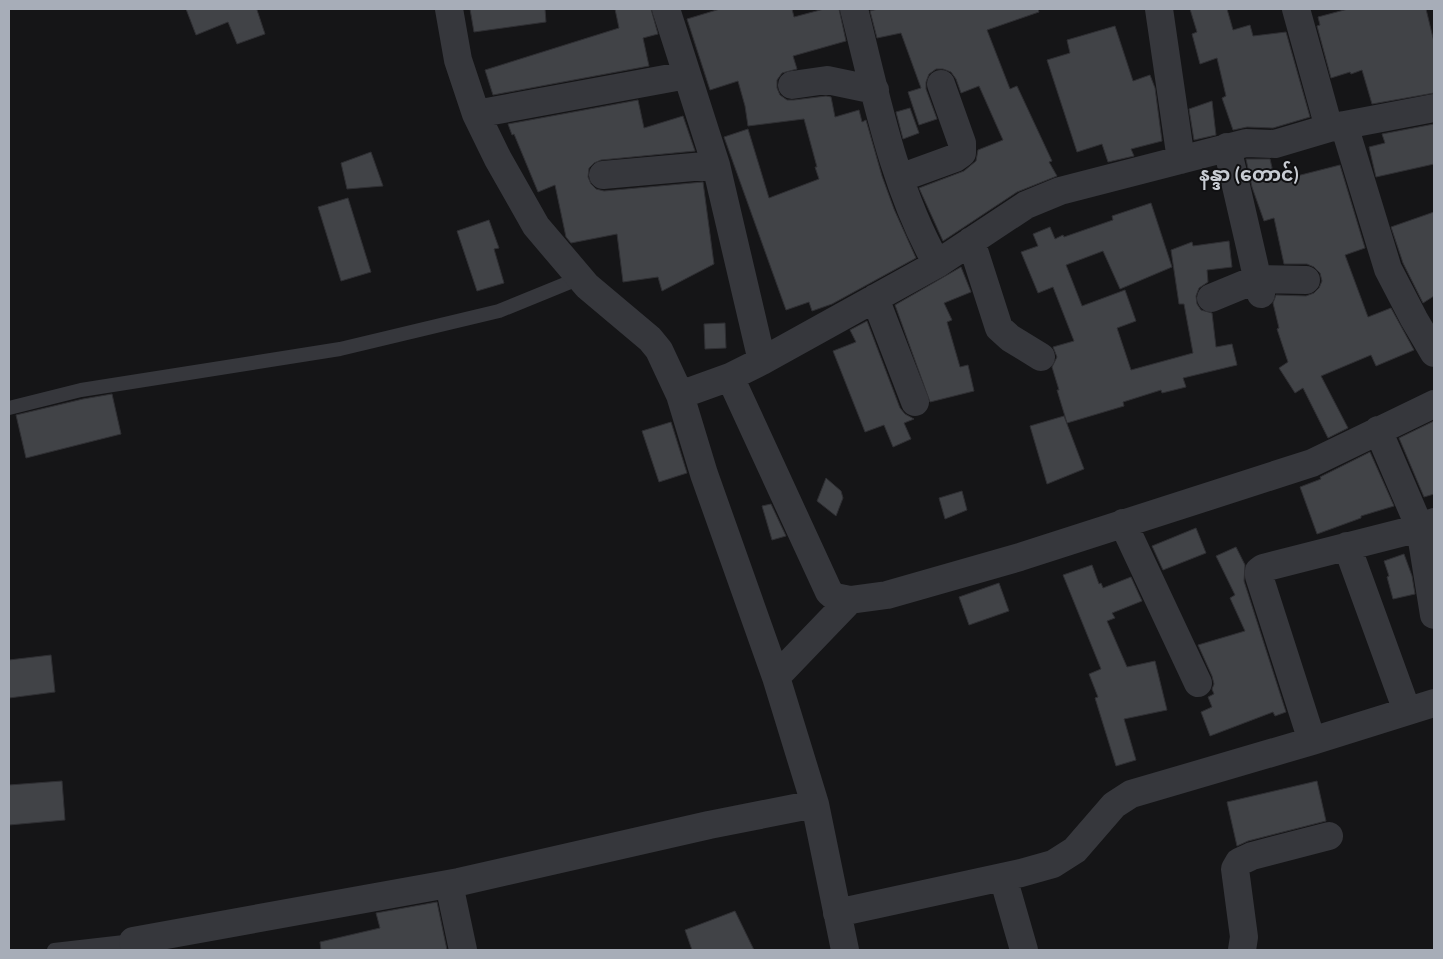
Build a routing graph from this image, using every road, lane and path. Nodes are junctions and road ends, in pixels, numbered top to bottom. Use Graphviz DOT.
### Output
graph roads {
  1 [pos="449,9"];
  2 [pos="666,9"];
  3 [pos="854,9"];
  4 [pos="1159,9"];
  5 [pos="1296,9"];
  6 [pos="687,75"];
  7 [pos="941,84"];
  8 [pos="792,86"];
  9 [pos="875,90"];
  10 [pos="1434,108"];
  11 [pos="476,114"];
  12 [pos="1336,126"];
  13 [pos="1227,147"];
  14 [pos="1181,160"];
  15 [pos="716,165"];
  16 [pos="603,175"];
  17 [pos="900,178"];
  18 [pos="971,241"];
  19 [pos="937,264"];
  20 [pos="580,278"];
  21 [pos="1306,280"];
  22 [pos="1259,287"];
  23 [pos="875,298"];
  24 [pos="1211,298"];
  25 [pos="1434,353"];
  26 [pos="1041,357"];
  27 [pos="762,361"];
  28 [pos="730,378"];
  29 [pos="680,395"];
  30 [pos="915,402"];
  31 [pos="1434,404"];
  32 [pos="9,408"];
  33 [pos="1378,430"];
  34 [pos="1123,523"];
  35 [pos="1427,525"];
  36 [pos="1347,546"];
  37 [pos="1431,570"];
  38 [pos="850,600"];
  39 [pos="1434,615"];
  40 [pos="776,677"];
  41 [pos="1198,683"];
  42 [pos="1434,704"];
  43 [pos="1408,711"];
  44 [pos="1312,741"];
  45 [pos="815,804"];
  46 [pos="1329,836"];
  47 [pos="1003,877"];
  48 [pos="449,884"];
  49 [pos="837,912"];
  50 [pos="133,946"];
  51 [pos="54,950"];
  52 [pos="463,950"];
  53 [pos="846,950"];
  54 [pos="1024,950"];
  55 [pos="1242,950"];
  1 -- 11 [label="street"];
  2 -- 6 [label="street"];
  3 -- 9 [label="street"];
  4 -- 14 [label="street"];
  5 -- 12 [label="street"];
  6 -- 11 [label="street"];
  6 -- 15 [label="street"];
  7 -- 17 [label="street"];
  8 -- 9 [label="street"];
  9 -- 17 [label="street"];
  10 -- 12 [label="street"];
  11 -- 20 [label="street"];
  12 -- 13 [label="street"];
  12 -- 25 [label="street"];
  13 -- 14 [label="street"];
  13 -- 22 [label="street"];
  14 -- 18 [label="street"];
  15 -- 16 [label="street"];
  15 -- 27 [label="street"];
  17 -- 19 [label="street"];
  18 -- 19 [label="street"];
  18 -- 26 [label="street"];
  19 -- 23 [label="street"];
  20 -- 29 [label="street"];
  20 -- 32 [label="lane"];
  21 -- 22 [label="street"];
  22 -- 24 [label="street"];
  23 -- 27 [label="street"];
  23 -- 30 [label="street"];
  27 -- 28 [label="street"];
  28 -- 29 [label="street"];
  28 -- 38 [label="street"];
  29 -- 40 [label="street"];
  31 -- 33 [label="street"];
  33 -- 34 [label="street"];
  33 -- 35 [label="street"];
  34 -- 38 [label="street"];
  34 -- 41 [label="street"];
  35 -- 36 [label="street"];
  35 -- 37 [label="street"];
  36 -- 43 [label="street"];
  36 -- 44 [label="street"];
  37 -- 39 [label="street"];
  38 -- 40 [label="street"];
  40 -- 45 [label="street"];
  42 -- 43 [label="street"];
  43 -- 44 [label="street"];
  44 -- 47 [label="street"];
  45 -- 48 [label="street"];
  45 -- 49 [label="street"];
  46 -- 55 [label="street"];
  47 -- 49 [label="street"];
  47 -- 54 [label="street"];
  48 -- 50 [label="street"];
  48 -- 52 [label="street"];
  49 -- 53 [label="street"];
  50 -- 51 [label="lane"];
}
